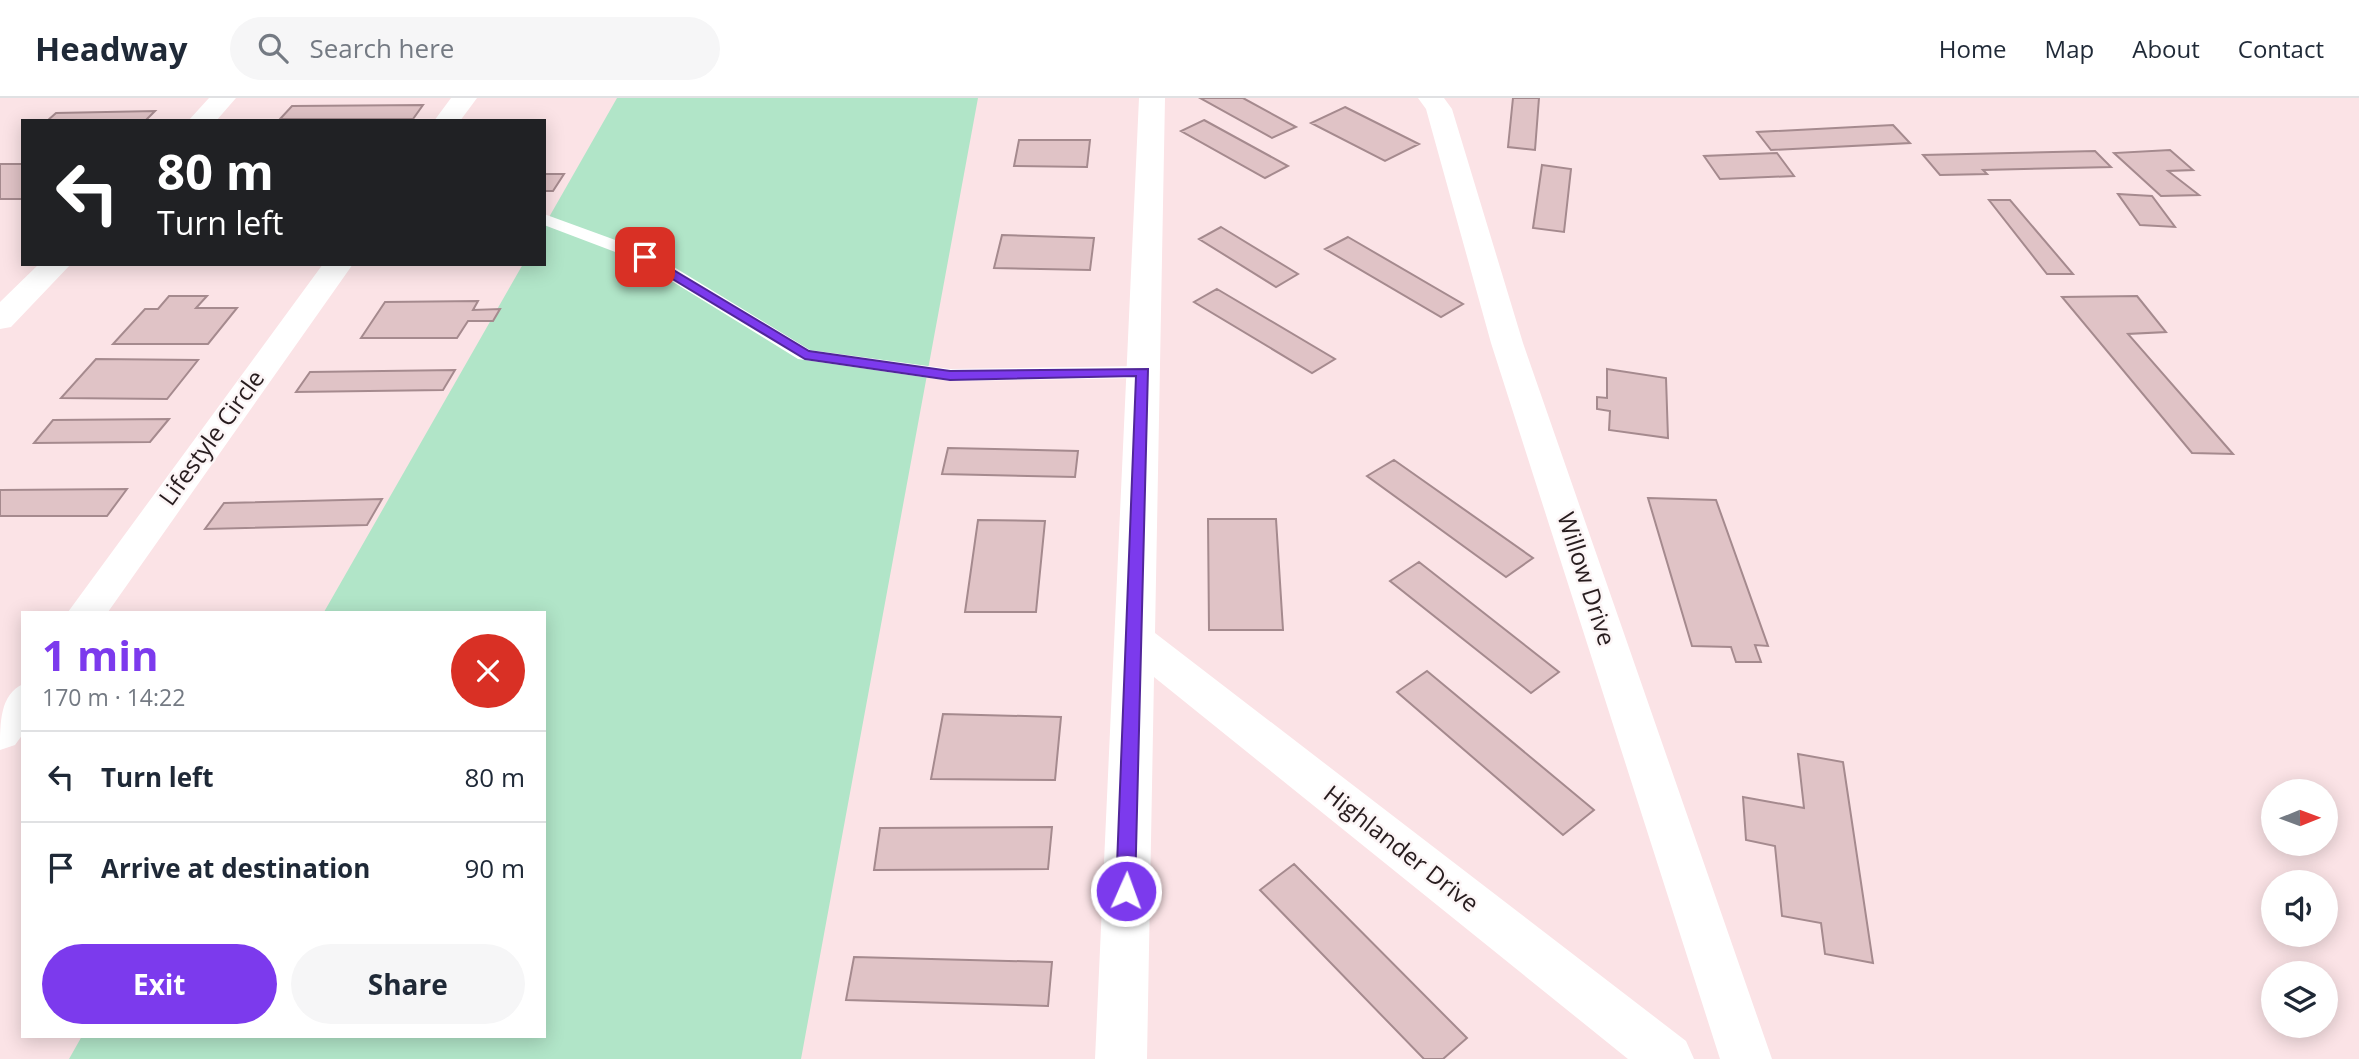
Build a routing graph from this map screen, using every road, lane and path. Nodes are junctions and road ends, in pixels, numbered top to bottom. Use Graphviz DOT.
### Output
graph roads {
  1 [pos="223,98"];
  2 [pos="464,98"];
  3 [pos="1152,98"];
  4 [pos="1431,98"];
  5 [pos="203,119"];
  6 [pos="448,119"];
  7 [pos="546,220"];
  8 [pos="54,266"];
  9 [pos="337,266"];
  10 [pos="0,320"];
  11 [pos="1143,372"];
  12 [pos="88,611"];
  13 [pos="1134,639"];
  14 [pos="21,704"];
  15 [pos="0,733"];
  16 [pos="1121,1059"];
  17 [pos="1668,1059"];
  18 [pos="1746,1059"];
  1 -- 5 [label="street"];
  2 -- 6 [label="street"];
  3 -- 11 [label="street"];
  4 -- 18 [label="street, Willow Drive"];
  7 -- 11 [label="lane"];
  8 -- 10 [label="street"];
  9 -- 12 [label="street, Lifestyle Circle"];
  11 -- 13 [label="street"];
  13 -- 16 [label="street"];
  13 -- 17 [label="street, Highlander Drive"];
  14 -- 15 [label="street"];
}
